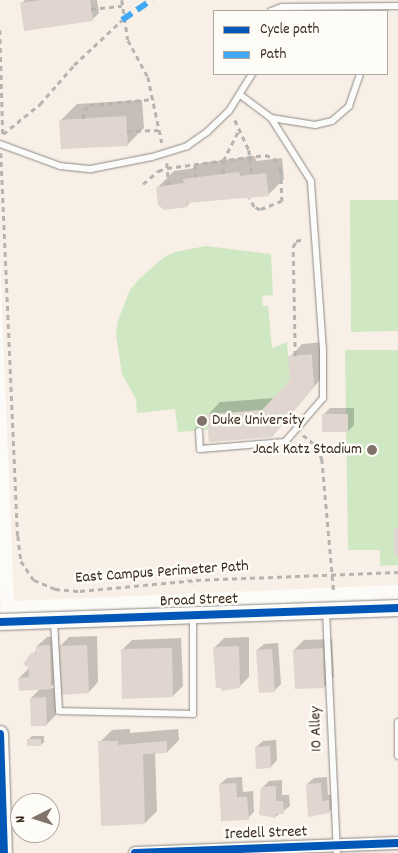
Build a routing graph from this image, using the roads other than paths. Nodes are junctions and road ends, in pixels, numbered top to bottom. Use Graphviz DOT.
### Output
graph roads {
  1 [pos="348,3"];
  2 [pos="315,4"];
  3 [pos="398,6"];
  4 [pos="360,9"];
  5 [pos="274,10"];
  6 [pos="251,75"];
  7 [pos="360,75"];
  8 [pos="240,95"];
  9 [pos="271,118"];
  10 [pos="1,144"];
  11 [pos="199,431"];
  12 [pos="398,608"];
  13 [pos="326,611"];
  14 [pos="193,615"];
  15 [pos="54,620"];
  16 [pos="0,622"];
  17 [pos="398,722"];
  18 [pos="0,734"];
  19 [pos="398,756"];
  20 [pos="398,843"];
  21 [pos="337,849"];
  22 [pos="4,853"];
  23 [pos="135,853"];
  24 [pos="144,853"];
  1 -- 2 [label="lane"];
  1 -- 4 [label="lane"];
  2 -- 5 [label="lane"];
  3 -- 4 [label="lane"];
  6 -- 8 [label="lane"];
  7 -- 9 [label="lane"];
  8 -- 9 [label="lane"];
  8 -- 10 [label="lane"];
  9 -- 11 [label="lane"];
  12 -- 13 [label="street, Broad Street"];
  13 -- 14 [label="street, Broad Street"];
  13 -- 21 [label="lane, 10 Alley"];
  14 -- 15 [label="street, Broad Street"];
  14 -- 15 [label="lane"];
  15 -- 16 [label="street, Broad Street"];
  17 -- 19 [label="lane"];
  18 -- 22 [label="street"];
  20 -- 21 [label="street, Iredell Street"];
  21 -- 24 [label="street, Iredell Street"];
  23 -- 24 [label="street, Iredell Street"];
}
